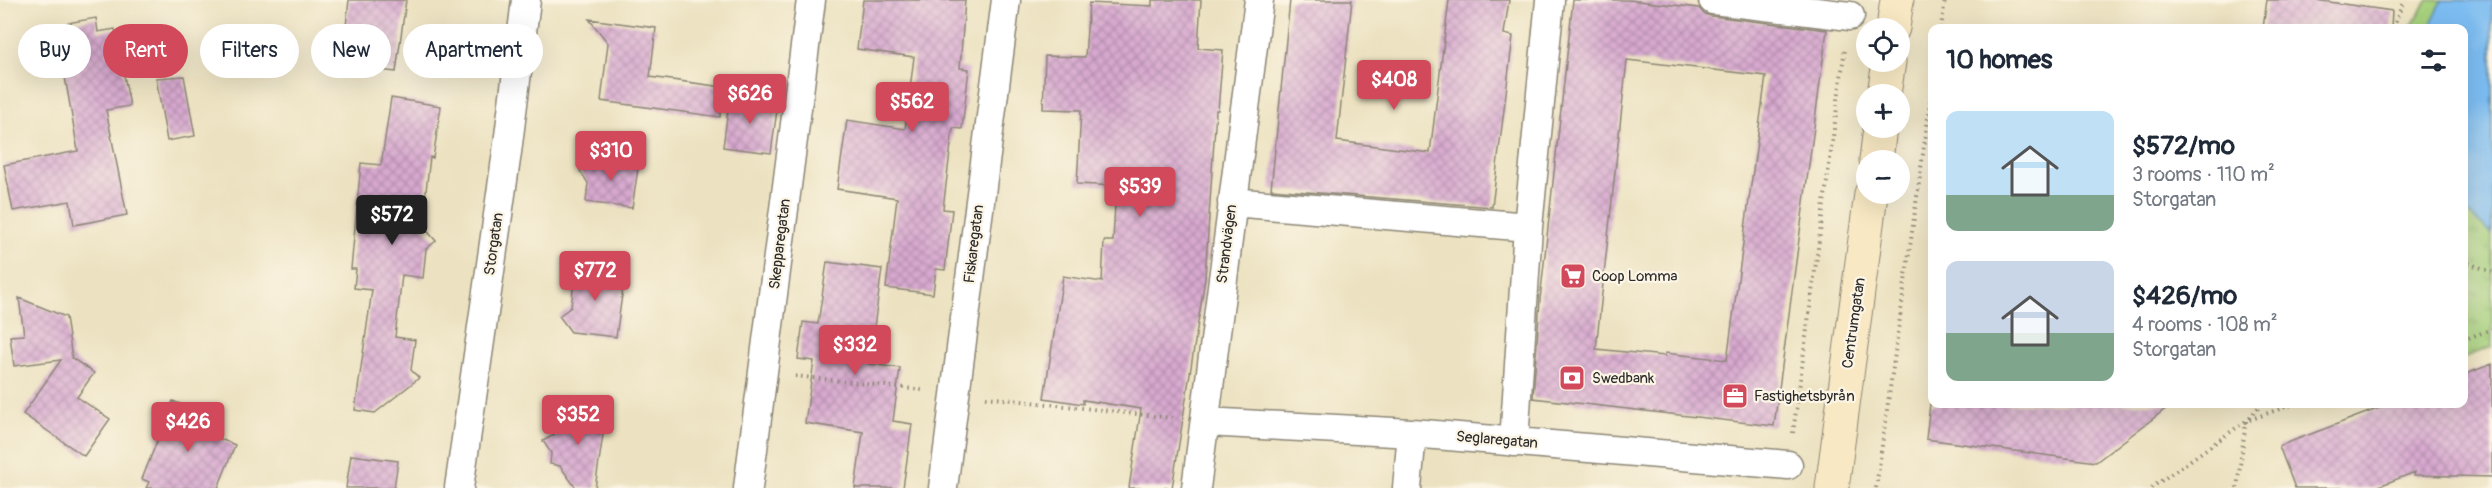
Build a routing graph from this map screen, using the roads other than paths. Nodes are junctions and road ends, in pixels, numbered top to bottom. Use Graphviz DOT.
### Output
graph roads {
  1 [pos="526,0"];
  2 [pos="812,0"];
  3 [pos="1006,0"];
  4 [pos="1259,0"];
  5 [pos="1550,0"];
  6 [pos="1713,0"];
  7 [pos="1897,0"];
  8 [pos="1850,16"];
  9 [pos="1894,18"];
  10 [pos="1232,202"];
  11 [pos="1870,204"];
  12 [pos="1528,227"];
  13 [pos="1206,422"];
  14 [pos="1412,433"];
  15 [pos="1514,442"];
  16 [pos="1788,465"];
  17 [pos="459,488"];
  18 [pos="748,488"];
  19 [pos="943,488"];
  20 [pos="1196,488"];
  21 [pos="1407,488"];
  22 [pos="1832,488"];
  1 -- 17 [label="street, Storgatan"];
  2 -- 18 [label="street, Skepparegatan"];
  3 -- 19 [label="street, Fiskaregatan"];
  4 -- 10 [label="street, Strandvägen"];
  5 -- 12 [label="street"];
  6 -- 8 [label="street"];
  7 -- 9 [label="street"];
  10 -- 12 [label="street"];
  10 -- 13 [label="street, Strandvägen"];
  11 -- 22 [label="street, Centrumgatan"];
  12 -- 15 [label="street"];
  13 -- 14 [label="street, Seglaregatan"];
  13 -- 20 [label="street, Strandvägen"];
  14 -- 15 [label="street, Seglaregatan"];
  14 -- 21 [label="street"];
  15 -- 16 [label="street, Seglaregatan"];
}
